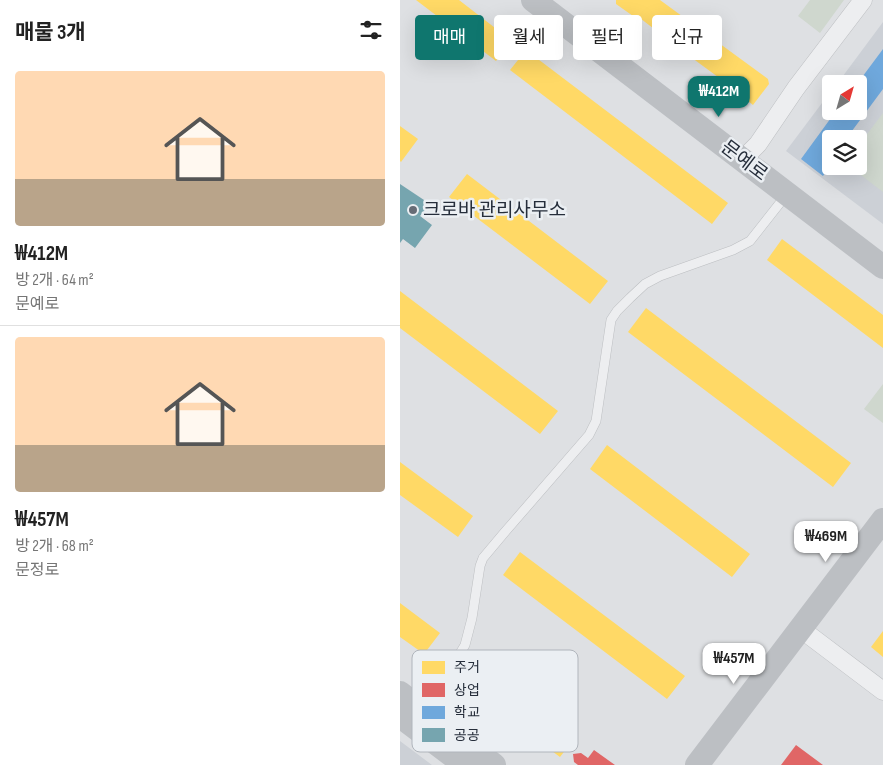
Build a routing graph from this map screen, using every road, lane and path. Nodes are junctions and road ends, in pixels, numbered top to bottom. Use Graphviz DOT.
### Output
graph roads {
  1 [pos="532,0"];
  2 [pos="863,0"];
  3 [pos="742,160"];
  4 [pos="787,194"];
  5 [pos="883,267"];
  6 [pos="883,520"];
  7 [pos="801,629"];
  8 [pos="462,650"];
  9 [pos="883,691"];
  10 [pos="400,693"];
  11 [pos="409,715"];
  12 [pos="450,752"];
  13 [pos="472,752"];
  14 [pos="465,765"];
  15 [pos="494,765"];
  16 [pos="697,765"];
  1 -- 3 [label="main road, 문예로"];
  2 -- 3 [label="street"];
  3 -- 4 [label="main road, 문예로"];
  4 -- 5 [label="main road, 문예로"];
  4 -- 8 [label="lane"];
  6 -- 7 [label="main road"];
  7 -- 9 [label="street"];
  7 -- 16 [label="main road"];
  10 -- 11 [label="main road"];
  12 -- 14 [label="main road"];
  13 -- 15 [label="main road"];
}
